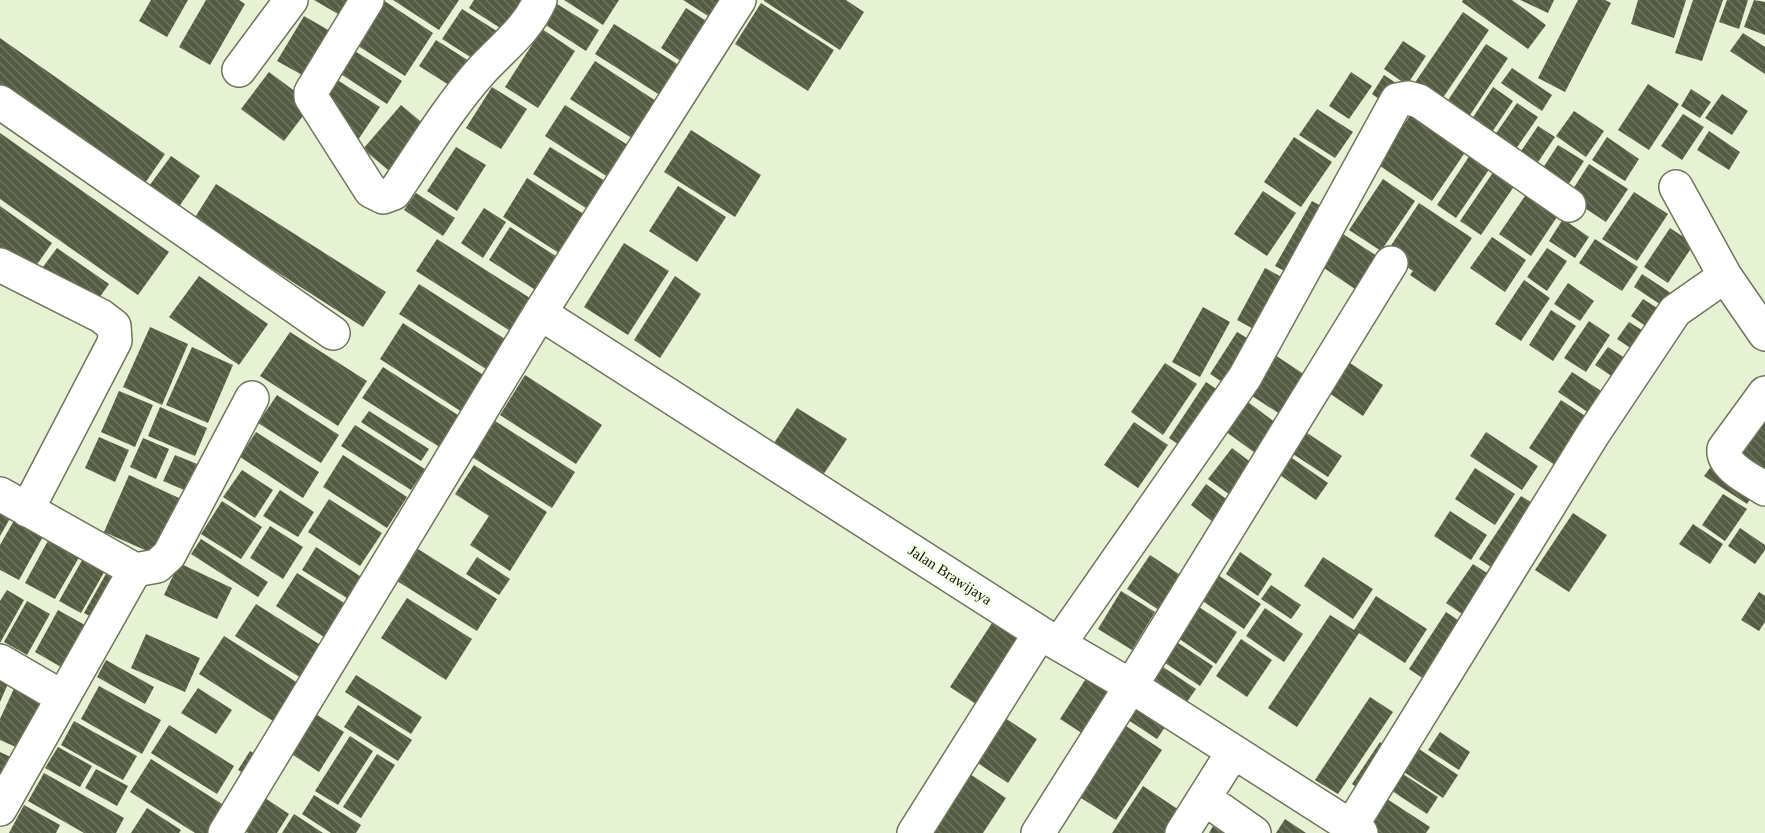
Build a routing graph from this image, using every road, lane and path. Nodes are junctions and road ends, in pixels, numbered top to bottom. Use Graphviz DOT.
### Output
graph roads {
  1 [pos="291,0"];
  2 [pos="367,0"];
  3 [pos="540,0"];
  4 [pos="739,0"];
  5 [pos="239,70"];
  6 [pos="0,102"];
  7 [pos="1676,187"];
  8 [pos="1569,205"];
  9 [pos="1391,263"];
  10 [pos="0,265"];
  11 [pos="1725,276"];
  12 [pos="540,313"];
  13 [pos="333,333"];
  14 [pos="1765,334"];
  15 [pos="1765,393"];
  16 [pos="252,398"];
  17 [pos="1765,489"];
  18 [pos="14,502"];
  19 [pos="135,570"];
  20 [pos="1049,638"];
  21 [pos="0,661"];
  22 [pos="1131,686"];
  23 [pos="62,697"];
  24 [pos="1233,752"];
  25 [pos="1204,798"];
  26 [pos="0,809"];
  27 [pos="1353,831"];
  28 [pos="225,833"];
  29 [pos="914,833"];
  30 [pos="1038,833"];
  31 [pos="1182,833"];
  32 [pos="1254,833"];
  1 -- 5 [label="street"];
  2 -- 3 [label="street"];
  4 -- 12 [label="street"];
  6 -- 13 [label="street"];
  7 -- 11 [label="street"];
  8 -- 20 [label="street"];
  9 -- 22 [label="street"];
  10 -- 18 [label="street"];
  11 -- 14 [label="street"];
  11 -- 27 [label="street"];
  12 -- 20 [label="street, Jalan Brawijaya"];
  12 -- 28 [label="street"];
  15 -- 17 [label="street"];
  16 -- 19 [label="street"];
  18 -- 19 [label="street"];
  19 -- 23 [label="street"];
  20 -- 22 [label="street, Jalan Brawijaya"];
  20 -- 29 [label="street"];
  21 -- 23 [label="street"];
  22 -- 24 [label="street, Jalan Brawijaya"];
  22 -- 30 [label="street"];
  23 -- 26 [label="street"];
  24 -- 25 [label="street"];
  24 -- 27 [label="street, Jalan Brawijaya"];
  25 -- 31 [label="street"];
  25 -- 32 [label="street"];
}
